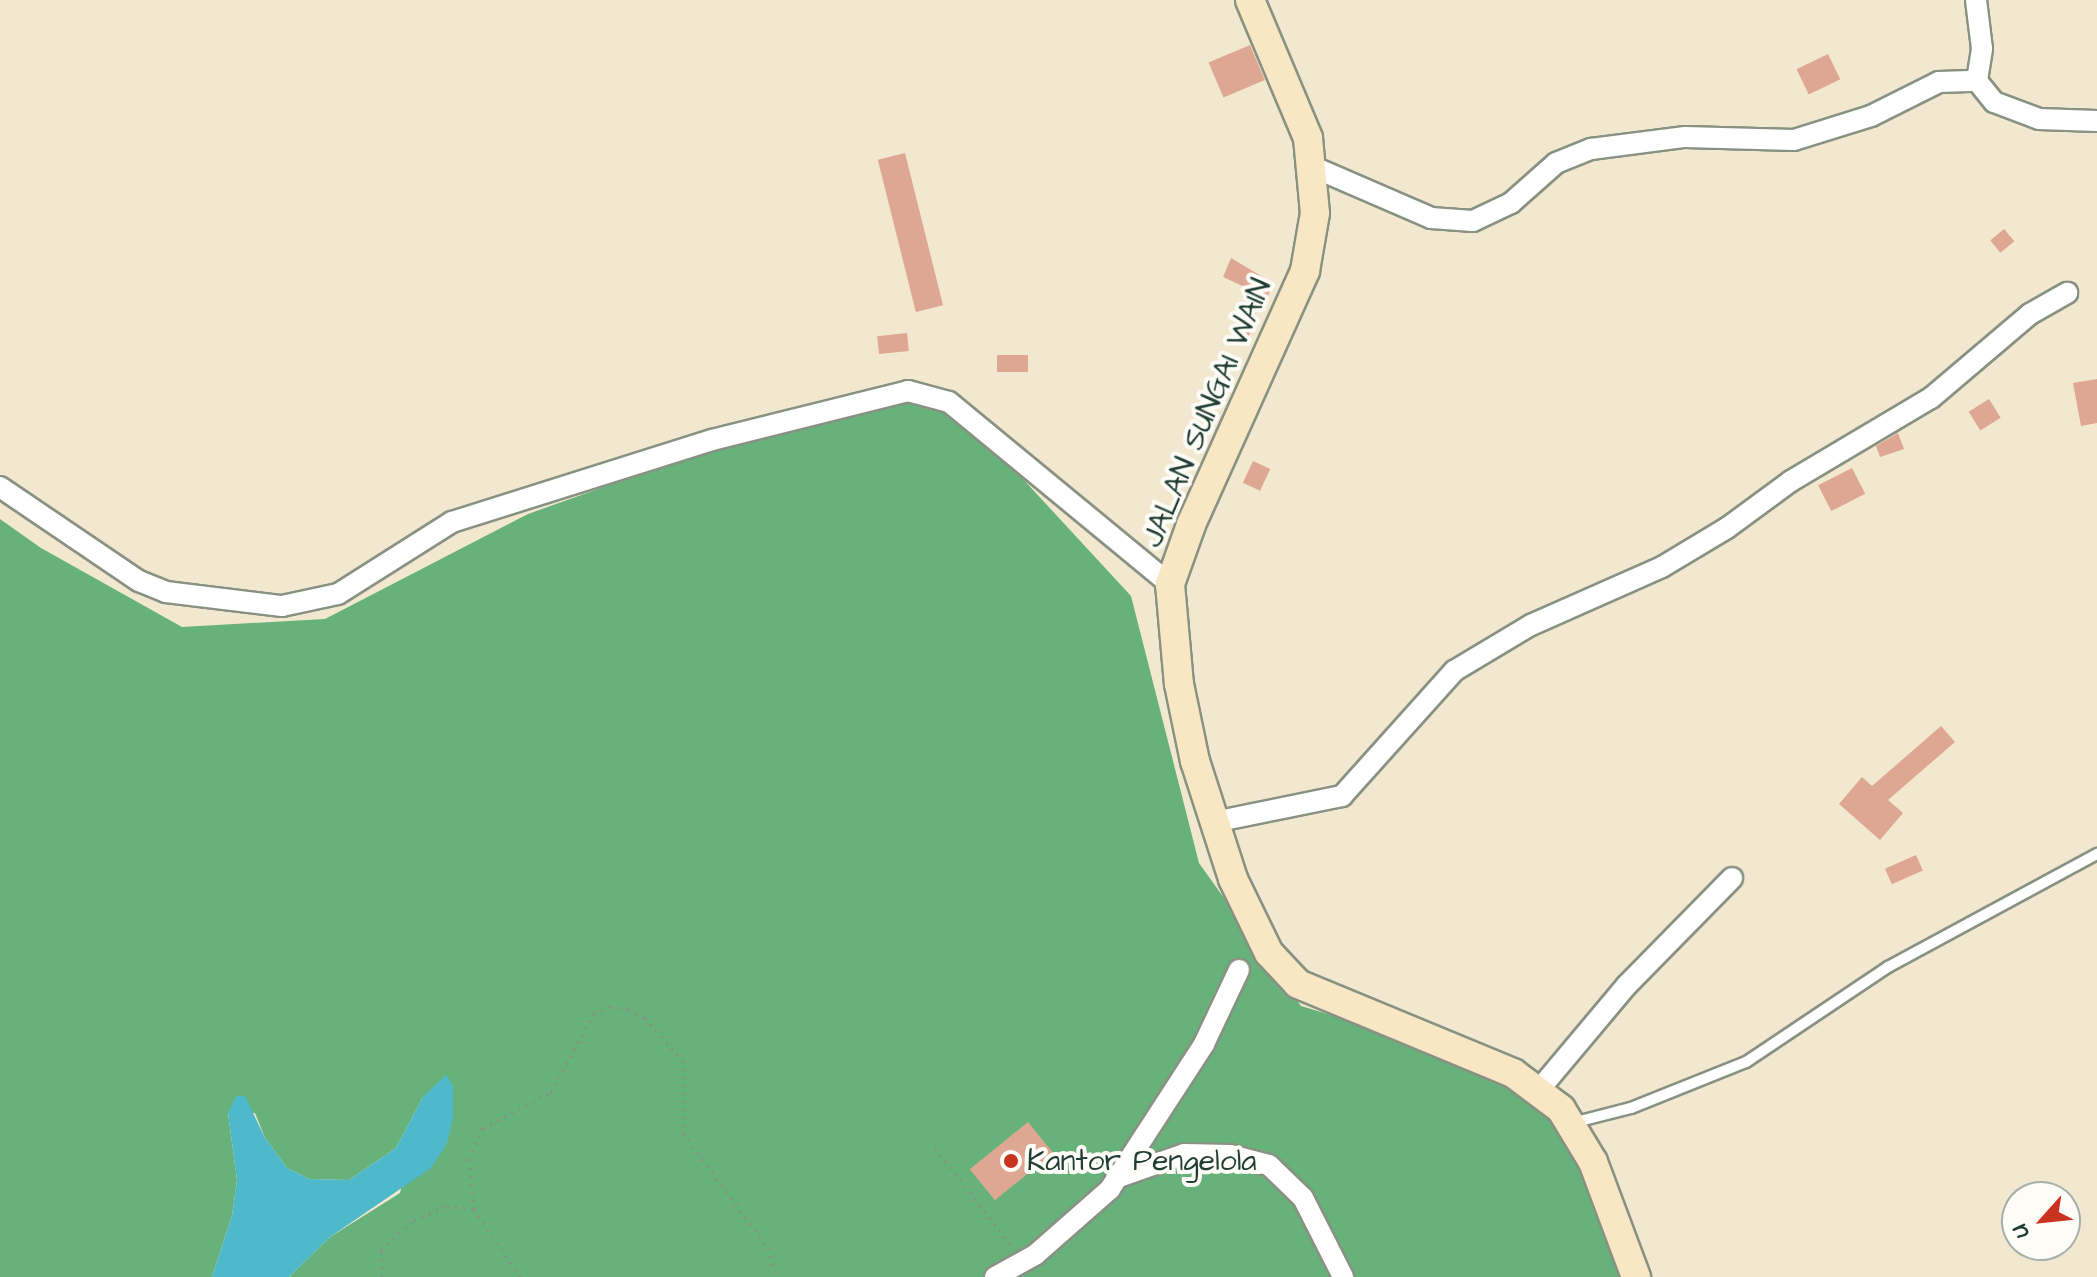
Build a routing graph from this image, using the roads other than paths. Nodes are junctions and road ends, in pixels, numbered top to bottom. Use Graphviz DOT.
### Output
graph roads {
  1 [pos="1250,0"];
  2 [pos="1976,0"];
  3 [pos="1977,81"];
  4 [pos="2097,121"];
  5 [pos="1311,166"];
  6 [pos="2067,293"];
  7 [pos="0,487"];
  8 [pos="1170,584"];
  9 [pos="1214,822"];
  10 [pos="2097,854"];
  11 [pos="1732,878"];
  12 [pos="1239,970"];
  13 [pos="1538,1091"];
  14 [pos="1570,1124"];
  15 [pos="1116,1178"];
  16 [pos="995,1277"];
  17 [pos="1343,1277"];
  18 [pos="1636,1277"];
  1 -- 5 [label="street, JALAN SUNGAI WAIN"];
  2 -- 3 [label="street"];
  3 -- 4 [label="street"];
  3 -- 5 [label="street"];
  5 -- 8 [label="street, JALAN SUNGAI WAIN"];
  6 -- 9 [label="street"];
  7 -- 8 [label="street"];
  8 -- 9 [label="street, JALAN SUNGAI WAIN"];
  9 -- 13 [label="street, JALAN SUNGAI WAIN"];
  10 -- 14 [label="lane"];
  11 -- 13 [label="street"];
  12 -- 15 [label="street"];
  13 -- 14 [label="street, JALAN SUNGAI WAIN"];
  14 -- 18 [label="street, JALAN SUNGAI WAIN"];
  15 -- 16 [label="street"];
  15 -- 17 [label="street"];
}
